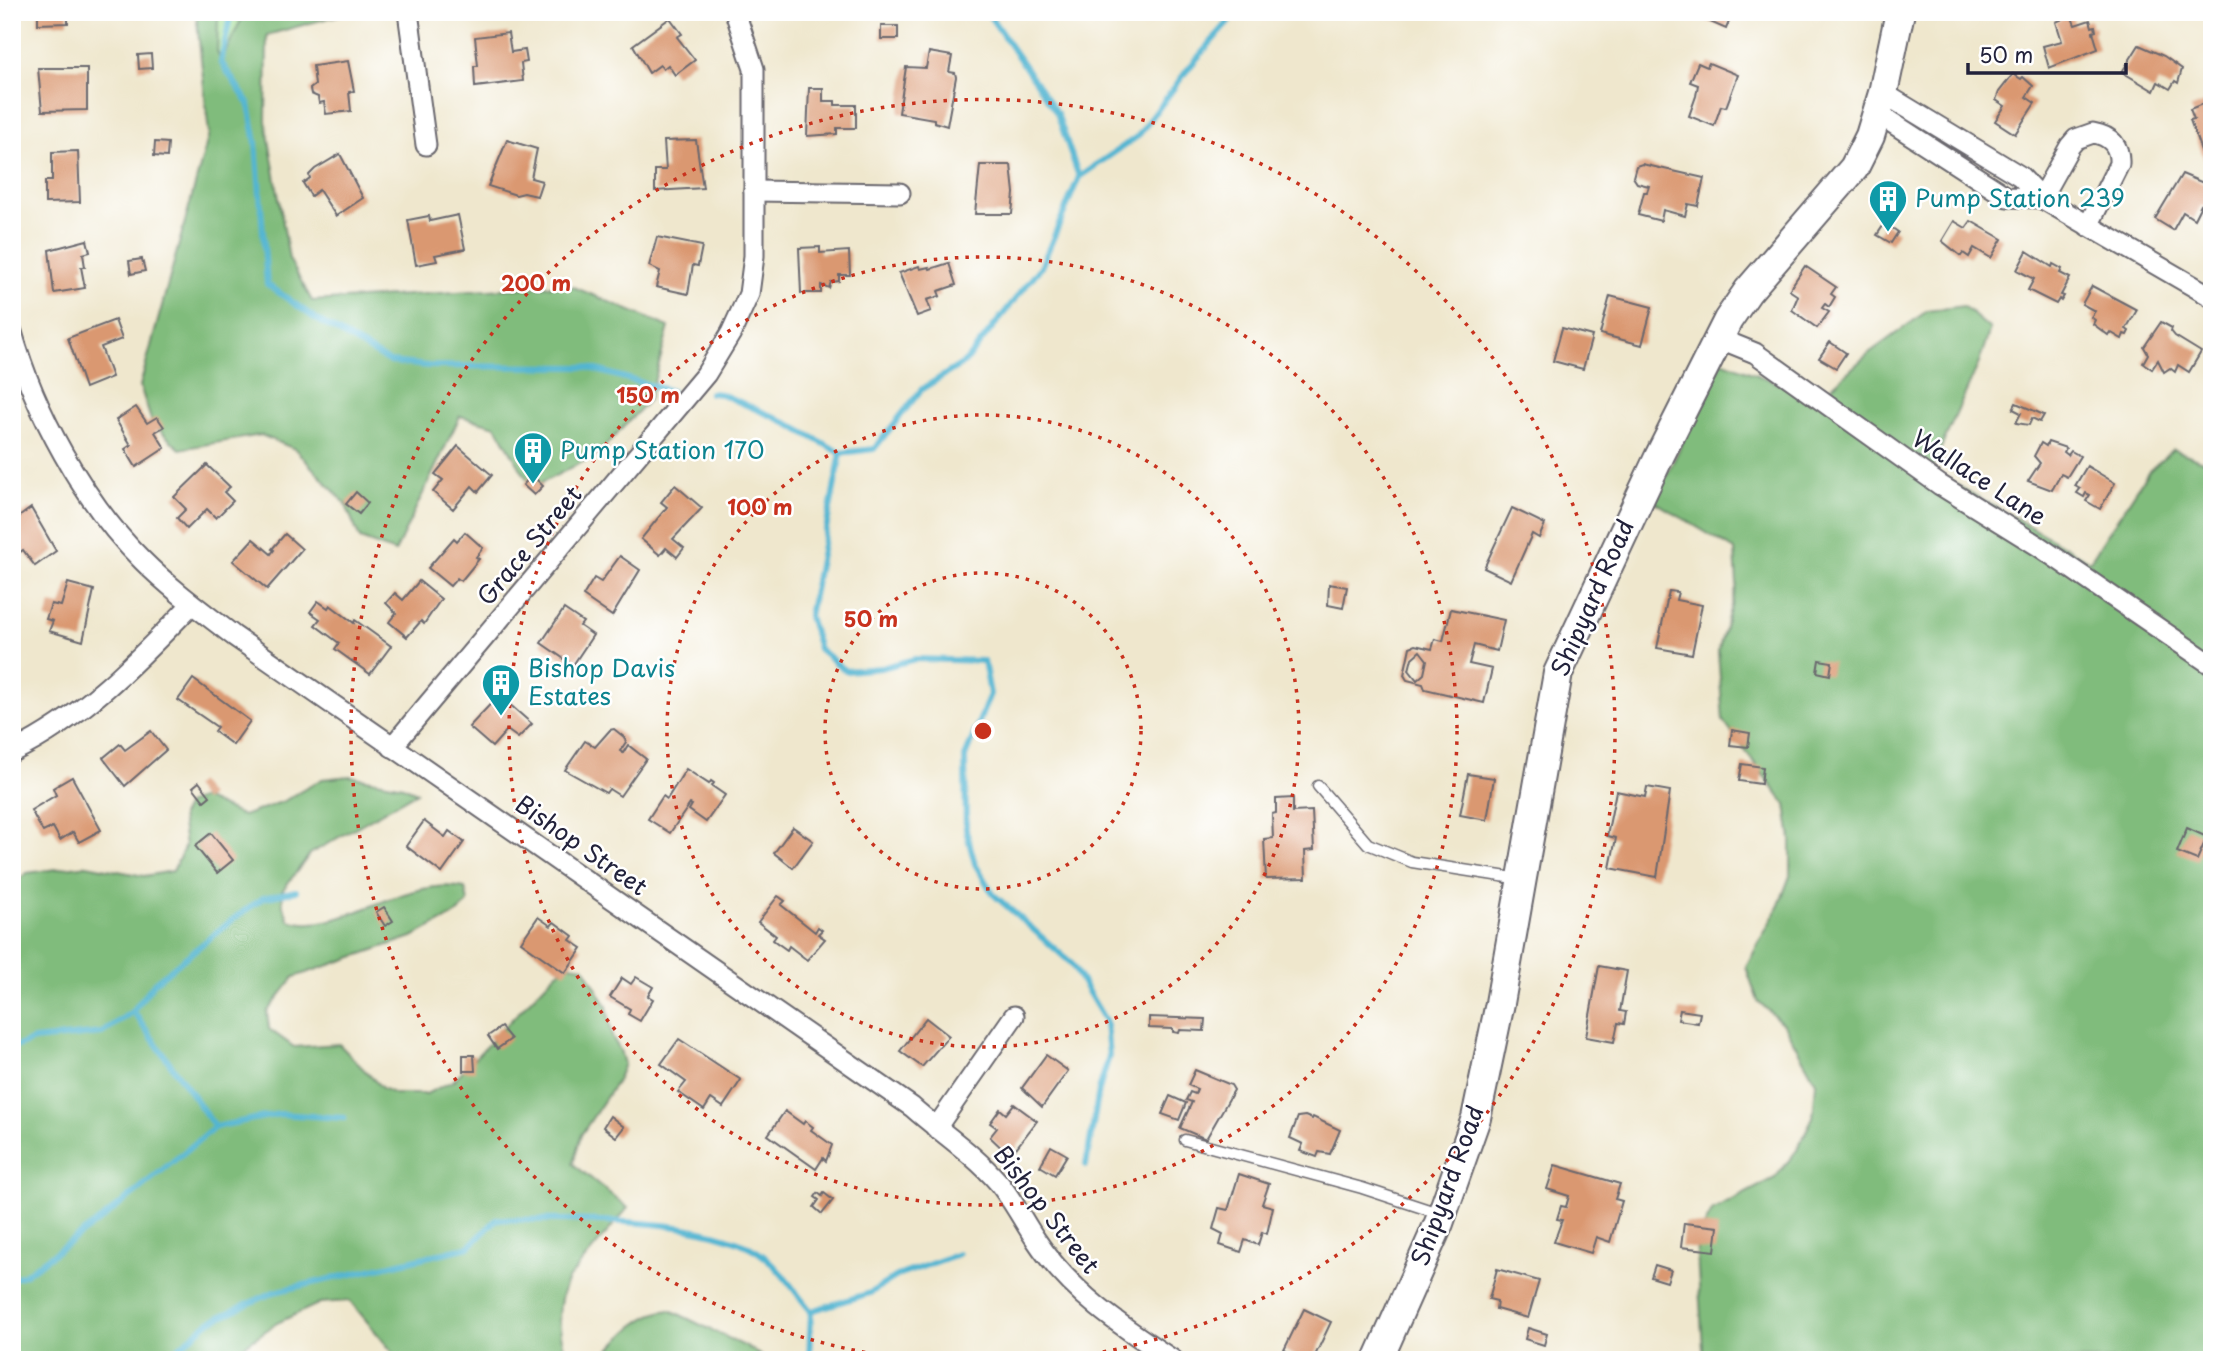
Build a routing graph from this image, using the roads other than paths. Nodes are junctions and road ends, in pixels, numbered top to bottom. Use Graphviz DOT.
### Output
graph roads {
  1 [pos="408,12"];
  2 [pos="735,12"];
  3 [pos="1900,12"];
  4 [pos="1880,103"];
  5 [pos="426,145"];
  6 [pos="754,191"];
  7 [pos="900,193"];
  8 [pos="2041,198"];
  9 [pos="2088,226"];
  10 [pos="2212,297"];
  11 [pos="12,332"];
  12 [pos="1718,338"];
  13 [pos="192,604"];
  14 [pos="2212,664"];
  15 [pos="392,747"];
  16 [pos="12,752"];
  17 [pos="1318,786"];
  18 [pos="1521,879"];
  19 [pos="1014,1016"];
  20 [pos="936,1128"];
  21 [pos="1185,1140"];
  22 [pos="1442,1214"];
  23 [pos="1173,1360"];
  24 [pos="1378,1360"];
  1 -- 5 [label="street"];
  2 -- 6 [label="street, Grace Street"];
  3 -- 4 [label="street, Shipyard Road"];
  4 -- 8 [label="street"];
  4 -- 12 [label="street, Shipyard Road"];
  6 -- 7 [label="street"];
  6 -- 15 [label="street, Grace Street"];
  8 -- 9 [label="street"];
  8 -- 9 [label="street"];
  9 -- 10 [label="street"];
  11 -- 13 [label="street, Bishop Street"];
  12 -- 14 [label="street, Wallace Lane"];
  12 -- 18 [label="street, Shipyard Road"];
  13 -- 15 [label="street, Bishop Street"];
  13 -- 16 [label="street"];
  15 -- 20 [label="street, Bishop Street"];
  17 -- 18 [label="lane"];
  18 -- 22 [label="street, Shipyard Road"];
  19 -- 20 [label="street"];
  20 -- 23 [label="street, Bishop Street"];
  21 -- 22 [label="lane"];
  22 -- 24 [label="street, Shipyard Road"];
}
